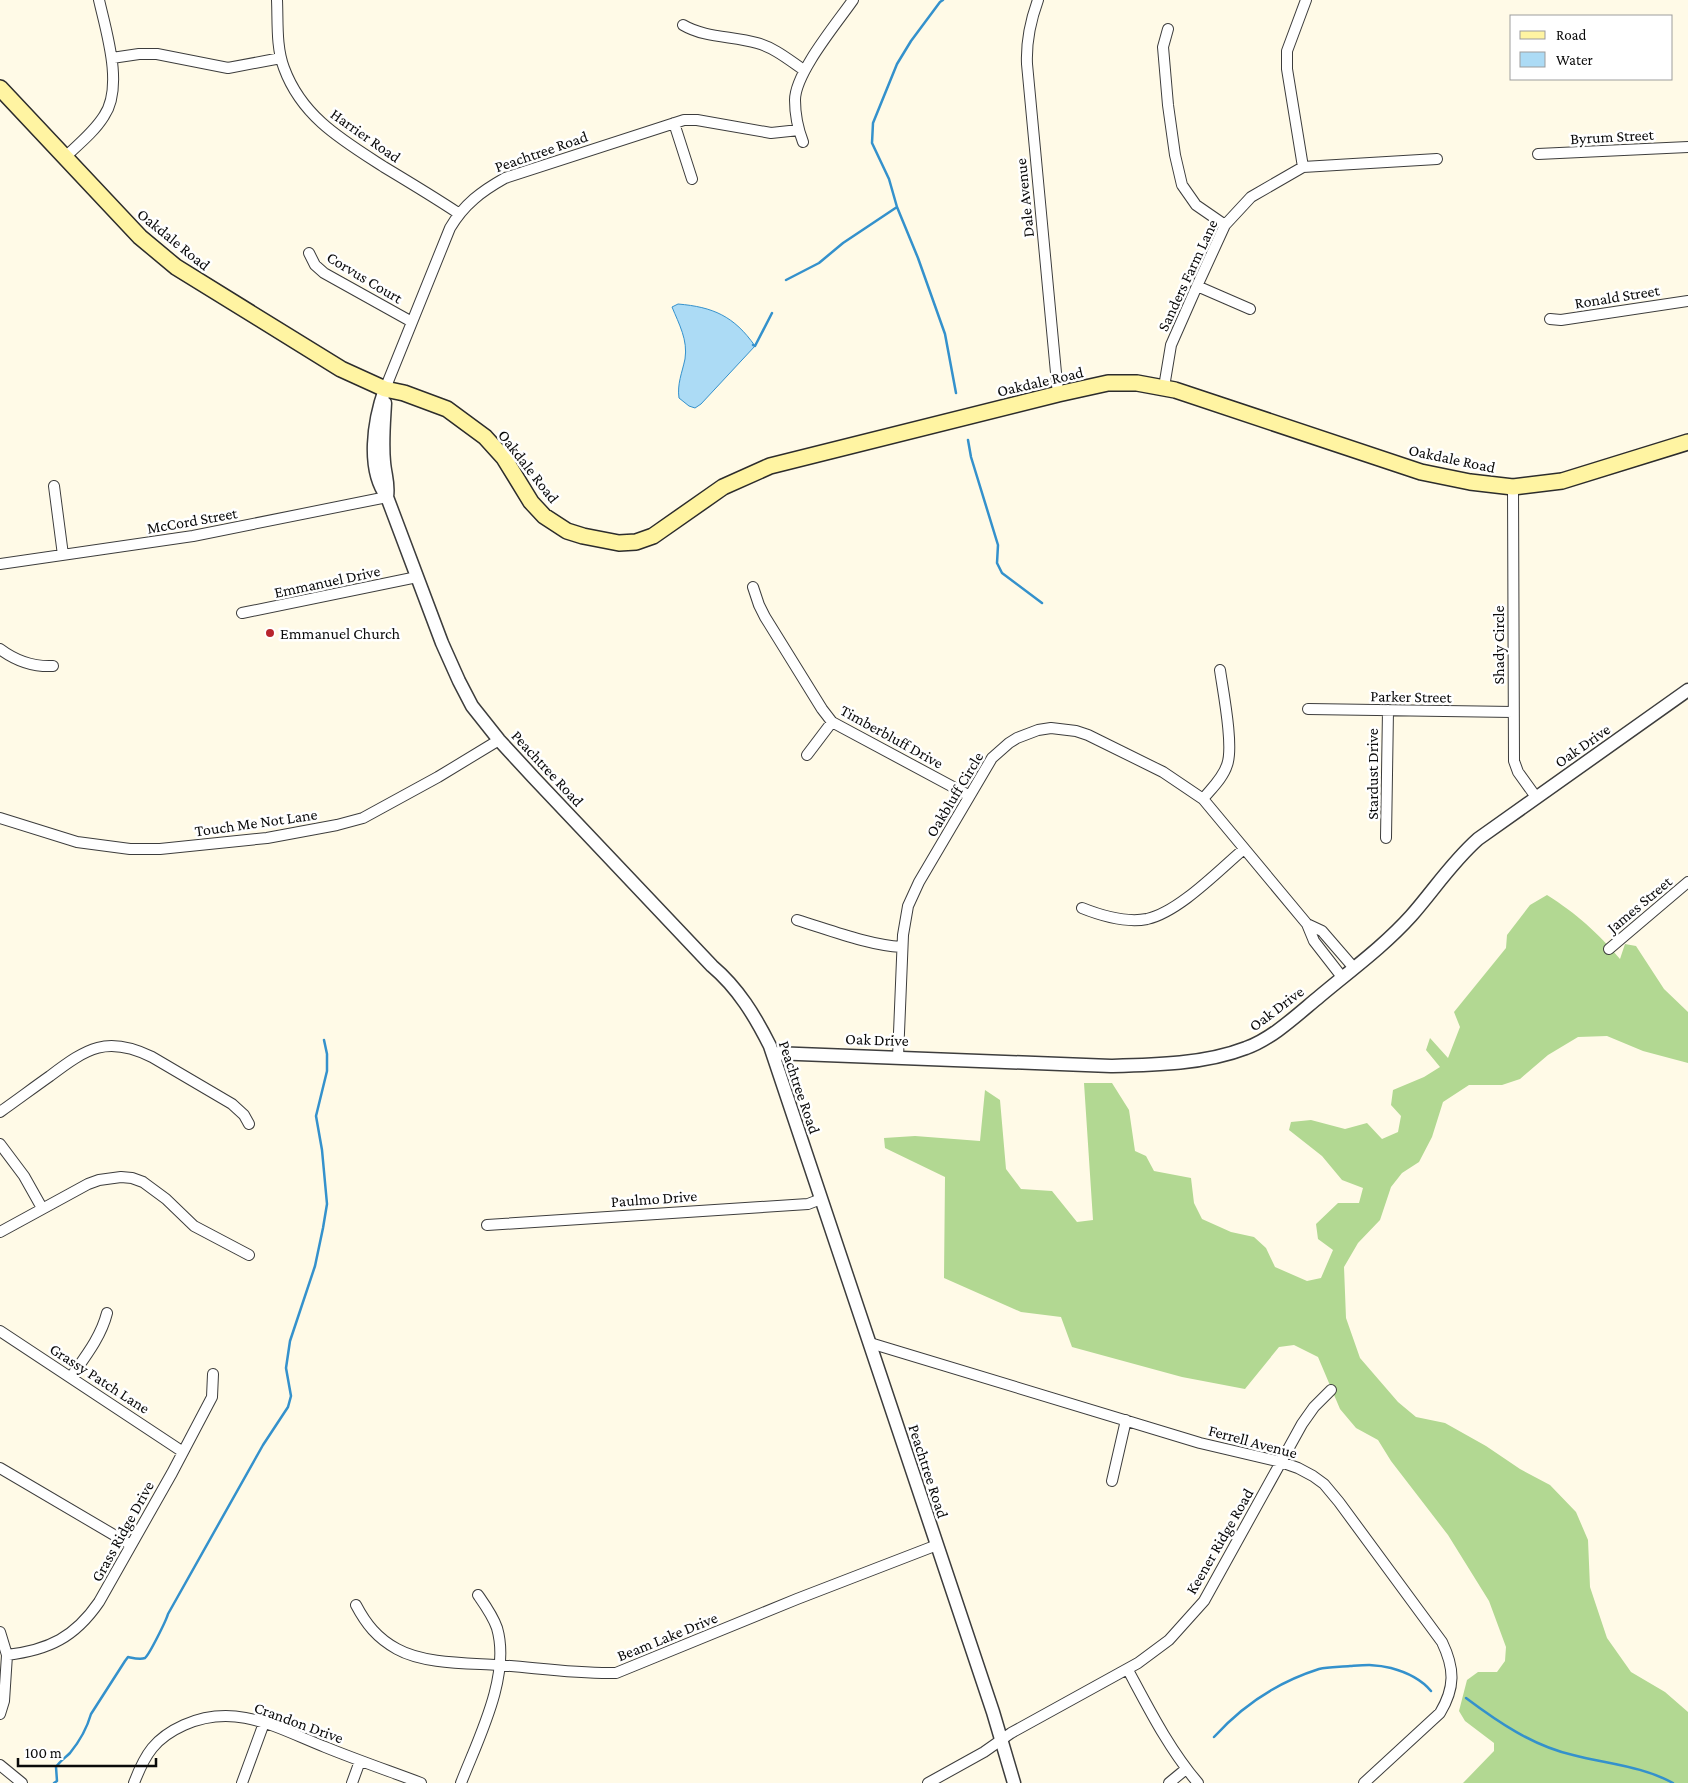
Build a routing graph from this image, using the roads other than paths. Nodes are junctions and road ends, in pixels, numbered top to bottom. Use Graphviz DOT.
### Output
graph roads {
  1 [pos="99,0"];
  2 [pos="277,0"];
  3 [pos="853,0"];
  4 [pos="1038,0"];
  5 [pos="1306,0"];
  6 [pos="682,25"];
  7 [pos="1168,29"];
  8 [pos="112,58"];
  9 [pos="281,58"];
  10 [pos="804,70"];
  11 [pos="0,88"];
  12 [pos="674,123"];
  13 [pos="799,130"];
  14 [pos="803,142"];
  15 [pos="1688,147"];
  16 [pos="1538,154"];
  17 [pos="65,158"];
  18 [pos="1437,159"];
  19 [pos="1303,167"];
  20 [pos="692,179"];
  21 [pos="458,213"];
  22 [pos="1225,225"];
  23 [pos="309,253"];
  24 [pos="1196,286"];
  25 [pos="1688,300"];
  26 [pos="1250,309"];
  27 [pos="1550,319"];
  28 [pos="412,322"];
  29 [pos="1164,387"];
  30 [pos="385,389"];
  31 [pos="1058,394"];
  32 [pos="1688,442"];
  33 [pos="54,486"];
  34 [pos="1513,487"];
  35 [pos="387,497"];
  36 [pos="63,555"];
  37 [pos="0,564"];
  38 [pos="417,577"];
  39 [pos="753,587"];
  40 [pos="242,613"];
  41 [pos="0,649"];
  42 [pos="53,666"];
  43 [pos="1220,670"];
  44 [pos="1688,690"];
  45 [pos="1308,709"];
  46 [pos="1388,710"];
  47 [pos="1513,712"];
  48 [pos="832,722"];
  49 [pos="499,740"];
  50 [pos="806,756"];
  51 [pos="968,795"];
  52 [pos="1536,797"];
  53 [pos="1202,800"];
  54 [pos="0,818"];
  55 [pos="1386,838"];
  56 [pos="1244,849"];
  57 [pos="1688,882"];
  58 [pos="1082,908"];
  59 [pos="797,920"];
  60 [pos="1307,924"];
  61 [pos="902,947"];
  62 [pos="1609,949"];
  63 [pos="1354,968"];
  64 [pos="1342,977"];
  65 [pos="773,1053"];
  66 [pos="898,1056"];
  67 [pos="0,1112"];
  68 [pos="249,1124"];
  69 [pos="0,1144"];
  70 [pos="821,1199"];
  71 [pos="42,1208"];
  72 [pos="488,1225"];
  73 [pos="0,1232"];
  74 [pos="249,1255"];
  75 [pos="107,1313"];
  76 [pos="0,1331"];
  77 [pos="870,1343"];
  78 [pos="213,1374"];
  79 [pos="70,1378"];
  80 [pos="1331,1390"];
  81 [pos="1126,1420"];
  82 [pos="183,1452"];
  83 [pos="1281,1462"];
  84 [pos="0,1468"];
  85 [pos="1112,1481"];
  86 [pos="131,1545"];
  87 [pos="937,1545"];
  88 [pos="478,1595"];
  89 [pos="356,1605"];
  90 [pos="0,1632"];
  91 [pos="7,1655"];
  92 [pos="500,1665"];
  93 [pos="1128,1670"];
  94 [pos="0,1714"];
  95 [pos="264,1723"];
  96 [pos="1000,1740"];
  97 [pos="360,1761"];
  98 [pos="0,1765"];
  99 [pos="1186,1770"];
  100 [pos="22,1783"];
  101 [pos="134,1783"];
  102 [pos="242,1783"];
  103 [pos="352,1783"];
  104 [pos="421,1783"];
  105 [pos="461,1783"];
  106 [pos="928,1783"];
  107 [pos="1014,1783"];
  108 [pos="1169,1783"];
  109 [pos="1198,1783"];
  110 [pos="1364,1783"];
  1 -- 8 [label="street"];
  2 -- 9 [label="street, Harrier Road"];
  3 -- 10 [label="street"];
  4 -- 31 [label="street, Dale Avenue"];
  5 -- 19 [label="street"];
  6 -- 10 [label="street"];
  7 -- 22 [label="street"];
  8 -- 9 [label="street"];
  8 -- 17 [label="street"];
  9 -- 21 [label="street, Harrier Road"];
  10 -- 13 [label="street"];
  11 -- 17 [label="main road, Oakdale Road"];
  12 -- 13 [label="street, Peachtree Road"];
  12 -- 20 [label="street"];
  12 -- 21 [label="street, Peachtree Road"];
  13 -- 14 [label="street"];
  15 -- 16 [label="street, Byrum Street"];
  17 -- 30 [label="main road, Oakdale Road"];
  18 -- 19 [label="street, Sanders Farm Lane"];
  19 -- 22 [label="street, Sanders Farm Lane"];
  21 -- 28 [label="street, Peachtree Road"];
  22 -- 24 [label="street, Sanders Farm Lane"];
  23 -- 28 [label="street, Corvus Court"];
  24 -- 26 [label="street"];
  24 -- 29 [label="street, Sanders Farm Lane"];
  25 -- 27 [label="street, Ronald Street"];
  28 -- 30 [label="street, Peachtree Road"];
  29 -- 31 [label="main road, Oakdale Road"];
  29 -- 34 [label="main road, Oakdale Road"];
  30 -- 31 [label="main road, Oakdale Road"];
  30 -- 35 [label="street, Peachtree Road"];
  32 -- 34 [label="main road, Oakdale Road"];
  33 -- 36 [label="street"];
  34 -- 47 [label="street, Shady Circle"];
  35 -- 36 [label="street, McCord Street"];
  35 -- 38 [label="street, Peachtree Road"];
  36 -- 37 [label="street, McCord Street"];
  38 -- 40 [label="street, Emmanuel Drive"];
  38 -- 49 [label="street, Peachtree Road"];
  39 -- 48 [label="street, Timberbluff Drive"];
  41 -- 42 [label="street"];
  43 -- 53 [label="street"];
  44 -- 52 [label="street, Oak Drive"];
  45 -- 46 [label="street, Parker Street"];
  46 -- 47 [label="street, Parker Street"];
  46 -- 55 [label="street, Stardust Drive"];
  47 -- 52 [label="street, Shady Circle"];
  48 -- 50 [label="street"];
  48 -- 51 [label="street, Timberbluff Drive"];
  49 -- 54 [label="street, Touch Me Not Lane"];
  49 -- 65 [label="street, Peachtree Road"];
  51 -- 53 [label="street, Oakbluff Circle"];
  51 -- 61 [label="street, Oakbluff Circle"];
  52 -- 63 [label="street, Oak Drive"];
  53 -- 56 [label="street, Oakbluff Circle"];
  56 -- 58 [label="street"];
  56 -- 60 [label="street, Oakbluff Circle"];
  57 -- 62 [label="street, James Street"];
  59 -- 61 [label="street"];
  60 -- 63 [label="street, Oakbluff Circle"];
  60 -- 64 [label="street, Oakbluff Circle"];
  61 -- 66 [label="street, Oakbluff Circle"];
  63 -- 64 [label="street, Oak Drive"];
  64 -- 66 [label="street, Oak Drive"];
  65 -- 66 [label="street, Oak Drive"];
  65 -- 70 [label="street, Peachtree Road"];
  67 -- 68 [label="street"];
  69 -- 71 [label="street"];
  70 -- 72 [label="street, Paulmo Drive"];
  70 -- 77 [label="street, Peachtree Road"];
  71 -- 73 [label="street"];
  71 -- 74 [label="street"];
  75 -- 79 [label="street"];
  76 -- 79 [label="street, Grassy Patch Lane"];
  77 -- 81 [label="street, Ferrell Avenue"];
  77 -- 87 [label="street, Peachtree Road"];
  78 -- 82 [label="street, Grass Ridge Drive"];
  79 -- 82 [label="street, Grassy Patch Lane"];
  80 -- 83 [label="street, Keener Ridge Road"];
  81 -- 83 [label="street, Ferrell Avenue"];
  81 -- 85 [label="street"];
  82 -- 86 [label="street, Grass Ridge Drive"];
  83 -- 93 [label="street, Keener Ridge Road"];
  83 -- 110 [label="street, Ferrell Avenue"];
  84 -- 86 [label="street"];
  86 -- 91 [label="street, Grass Ridge Drive"];
  87 -- 92 [label="street, Beam Lake Drive"];
  87 -- 96 [label="street, Peachtree Road"];
  88 -- 92 [label="street"];
  89 -- 92 [label="street, Beam Lake Drive"];
  90 -- 91 [label="street"];
  91 -- 94 [label="street"];
  92 -- 105 [label="street"];
  93 -- 96 [label="street, Keener Ridge Road"];
  93 -- 99 [label="street"];
  95 -- 97 [label="street, Crandon Drive"];
  95 -- 101 [label="street, Crandon Drive"];
  95 -- 102 [label="street"];
  96 -- 106 [label="street, Keener Ridge Road"];
  96 -- 107 [label="street, Peachtree Road"];
  97 -- 103 [label="street"];
  97 -- 104 [label="street, Crandon Drive"];
  98 -- 100 [label="street"];
  99 -- 108 [label="street"];
  99 -- 109 [label="street"];
}
